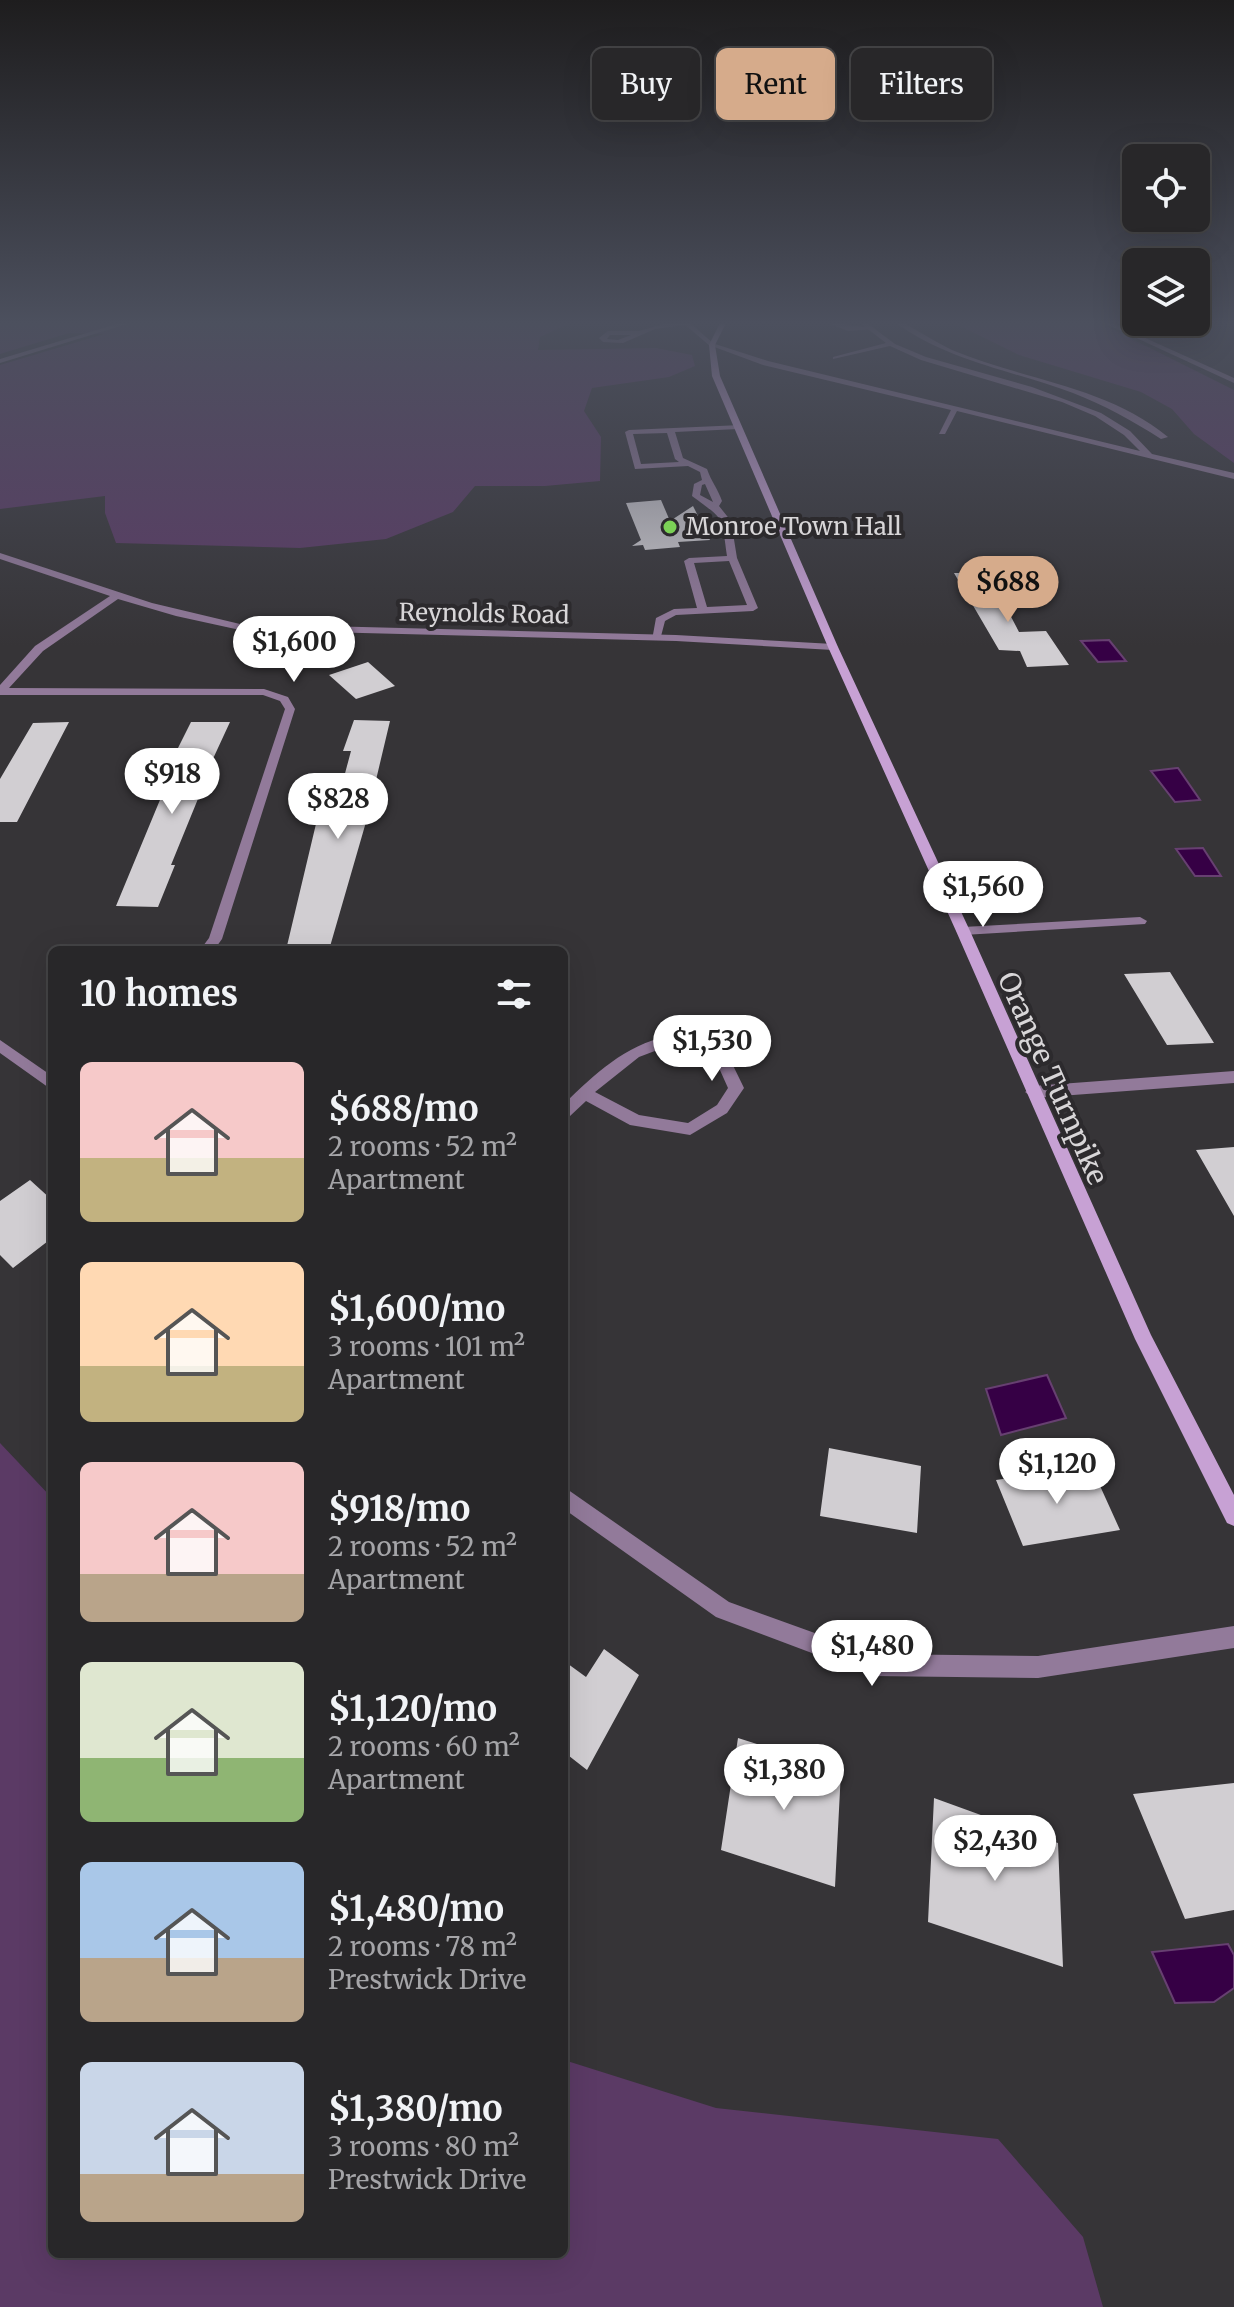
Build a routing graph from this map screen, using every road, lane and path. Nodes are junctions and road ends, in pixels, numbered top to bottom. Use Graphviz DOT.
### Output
graph roads {
  1 [pos="670,430"];
  2 [pos="656,431"];
  3 [pos="740,431"];
  4 [pos="1043,431"];
  5 [pos="1117,431"];
  6 [pos="1152,431"];
  7 [pos="1164,437"];
  8 [pos="1151,457"];
  9 [pos="687,464"];
  10 [pos="638,467"];
  11 [pos="1234,476"];
  12 [pos="706,481"];
  13 [pos="715,506"];
  14 [pos="0,556"];
  15 [pos="732,558"];
  16 [pos="118,595"];
  17 [pos="703,610"];
  18 [pos="656,638"];
  19 [pos="833,647"];
  20 [pos="0,691"];
  21 [pos="1140,921"];
  22 [pos="963,931"];
  23 [pos="210,946"];
  24 [pos="0,1045"];
  25 [pos="1234,1077"];
  26 [pos="48,1081"];
  27 [pos="1033,1092"];
  28 [pos="585,1094"];
  29 [pos="568,1109"];
  30 [pos="568,1500"];
  31 [pos="1234,1516"];
  32 [pos="1234,1637"];
  1 -- 9 [label="street"];
  2 -- 10 [label="street"];
  3 -- 19 [label="main road, Orange Turnpike"];
  4 -- 8 [label="street"];
  5 -- 8 [label="street"];
  6 -- 7 [label="street"];
  8 -- 11 [label="street"];
  9 -- 10 [label="street"];
  9 -- 10 [label="street"];
  9 -- 12 [label="street"];
  12 -- 13 [label="street"];
  12 -- 13 [label="street"];
  13 -- 15 [label="street"];
  14 -- 16 [label="street, Reynolds Road"];
  15 -- 17 [label="street"];
  15 -- 17 [label="street"];
  16 -- 18 [label="street, Reynolds Road"];
  16 -- 20 [label="street"];
  17 -- 18 [label="street"];
  18 -- 19 [label="street, Reynolds Road"];
  19 -- 22 [label="main road, Orange Turnpike"];
  20 -- 23 [label="street"];
  21 -- 22 [label="street"];
  22 -- 27 [label="main road, Orange Turnpike"];
  24 -- 26 [label="street"];
  25 -- 27 [label="street"];
  27 -- 31 [label="main road, Orange Turnpike"];
  28 -- 28 [label="street"];
  28 -- 29 [label="street"];
  30 -- 32 [label="street"];
}
